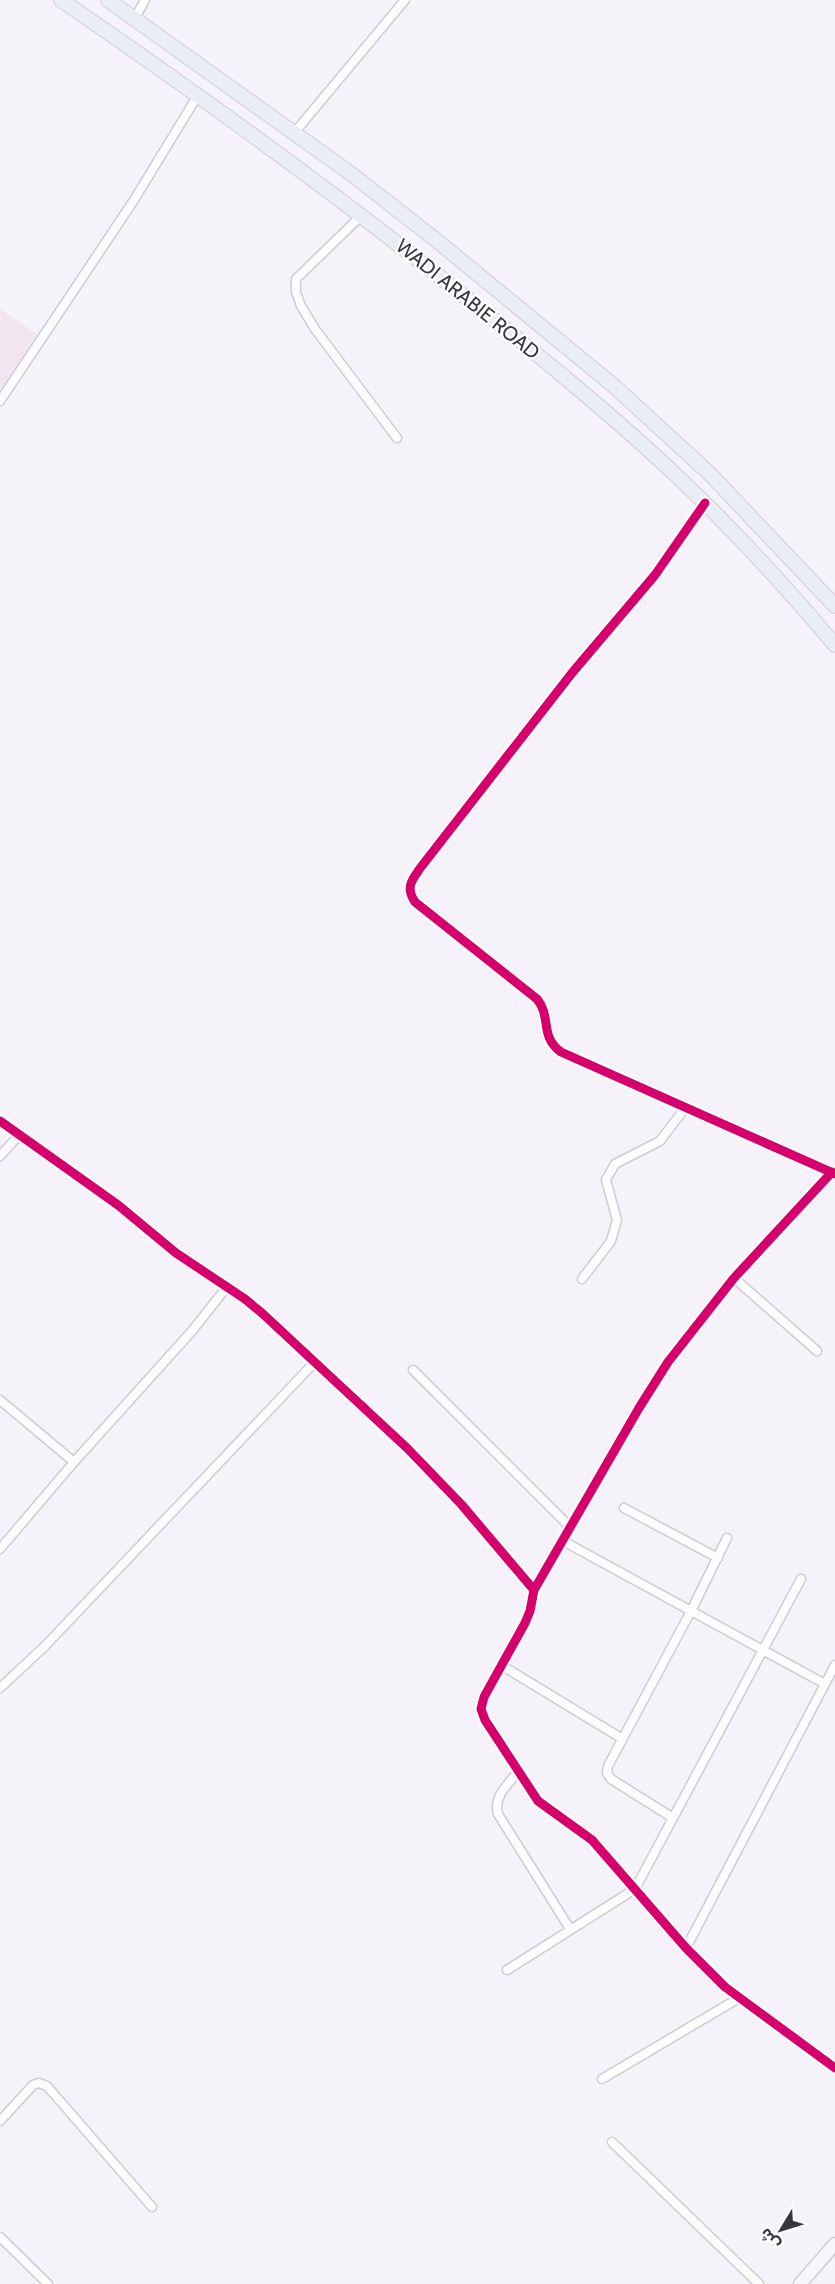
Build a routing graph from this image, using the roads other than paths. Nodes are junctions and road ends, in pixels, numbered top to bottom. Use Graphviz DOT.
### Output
graph roads {
  1 [pos="61,0"];
  2 [pos="108,0"];
  3 [pos="145,0"];
  4 [pos="405,0"];
  5 [pos="135,18"];
  6 [pos="198,95"];
  7 [pos="295,132"];
  8 [pos="362,215"];
  9 [pos="0,401"];
  10 [pos="397,438"];
  11 [pos="705,503"];
  12 [pos="835,606"];
  13 [pos="835,645"];
  14 [pos="685,1108"];
  15 [pos="0,1121"];
  16 [pos="19,1135"];
  17 [pos="0,1156"];
  18 [pos="834,1173"];
  19 [pos="734,1278"];
  20 [pos="582,1279"];
  21 [pos="226,1288"];
  22 [pos="817,1351"];
  23 [pos="314,1363"];
  24 [pos="413,1370"];
  25 [pos="0,1400"];
  26 [pos="74,1462"];
  27 [pos="624,1508"];
  28 [pos="570,1527"];
  29 [pos="727,1538"];
  30 [pos="562,1540"];
  31 [pos="0,1549"];
  32 [pos="718,1558"];
  33 [pos="801,1579"];
  34 [pos="534,1590"];
  35 [pos="691,1611"];
  36 [pos="763,1650"];
  37 [pos="501,1665"];
  38 [pos="835,1665"];
  39 [pos="825,1684"];
  40 [pos="0,1687"];
  41 [pos="621,1738"];
  42 [pos="518,1772"];
  43 [pos="673,1818"];
  44 [pos="635,1889"];
  45 [pos="570,1929"];
  46 [pos="686,1948"];
  47 [pos="507,1970"];
  48 [pos="739,1998"];
  49 [pos="835,2068"];
  50 [pos="602,2079"];
  51 [pos="2,2116"];
  52 [pos="612,2142"];
  53 [pos="152,2207"];
  54 [pos="0,2238"];
  55 [pos="835,2244"];
  56 [pos="48,2284"];
  57 [pos="759,2284"];
  58 [pos="801,2284"];
  1 -- 6 [label="highway, WADI ARABIE ROAD"];
  2 -- 5 [label="highway, WADI ARABIE ROAD"];
  3 -- 5 [label="street"];
  4 -- 7 [label="street"];
  5 -- 7 [label="highway, WADI ARABIE ROAD"];
  6 -- 8 [label="highway, WADI ARABIE ROAD"];
  6 -- 9 [label="street"];
  7 -- 12 [label="highway, WADI ARABIE ROAD"];
  8 -- 10 [label="street"];
  8 -- 11 [label="highway, WADI ARABIE ROAD"];
  11 -- 13 [label="highway, WADI ARABIE ROAD"];
  11 -- 14 [label="street"];
  14 -- 18 [label="street"];
  14 -- 20 [label="street"];
  15 -- 16 [label="street"];
  16 -- 17 [label="street"];
  16 -- 21 [label="street"];
  18 -- 19 [label="street"];
  19 -- 22 [label="street"];
  19 -- 28 [label="street"];
  21 -- 23 [label="street"];
  21 -- 26 [label="street"];
  23 -- 34 [label="street"];
  23 -- 40 [label="street"];
  24 -- 28 [label="street"];
  25 -- 26 [label="street"];
  26 -- 31 [label="street"];
  27 -- 32 [label="street"];
  28 -- 30 [label="street"];
  29 -- 32 [label="street"];
  30 -- 34 [label="street"];
  30 -- 35 [label="street"];
  32 -- 35 [label="street"];
  33 -- 36 [label="street"];
  34 -- 37 [label="street"];
  35 -- 36 [label="street"];
  35 -- 41 [label="street"];
  36 -- 39 [label="street"];
  36 -- 43 [label="street"];
  37 -- 41 [label="street"];
  37 -- 42 [label="street"];
  38 -- 39 [label="street"];
  39 -- 46 [label="street"];
  41 -- 43 [label="street"];
  42 -- 44 [label="street"];
  42 -- 45 [label="street"];
  43 -- 44 [label="street"];
  44 -- 45 [label="street"];
  44 -- 46 [label="street"];
  45 -- 47 [label="street"];
  46 -- 48 [label="street"];
  48 -- 49 [label="street"];
  48 -- 50 [label="street"];
  51 -- 53 [label="street"];
  52 -- 57 [label="street"];
  54 -- 56 [label="street"];
  55 -- 58 [label="main road"];
}
